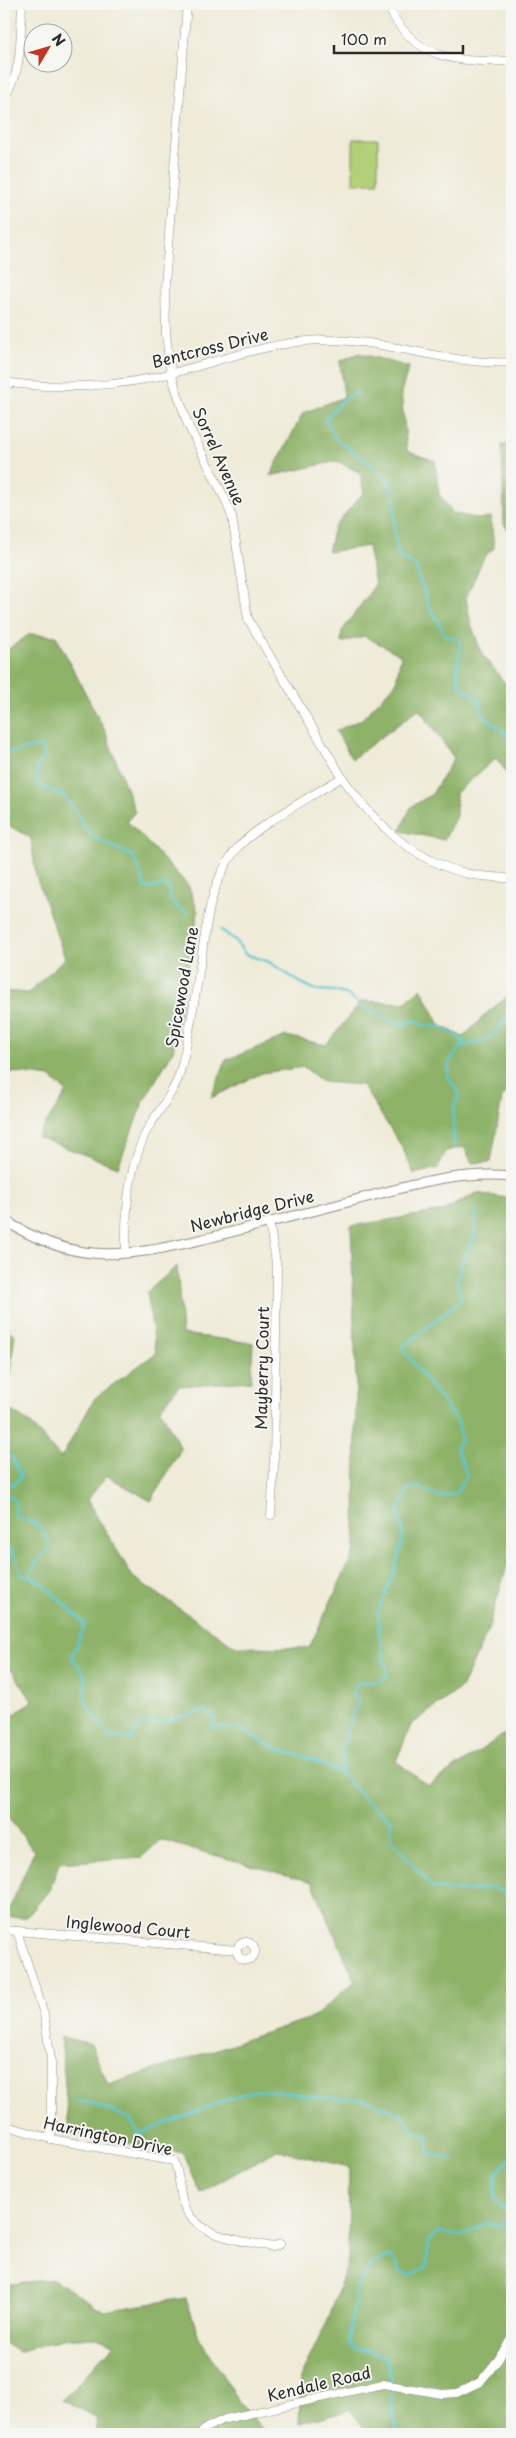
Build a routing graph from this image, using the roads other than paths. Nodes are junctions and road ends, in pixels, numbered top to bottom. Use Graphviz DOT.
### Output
graph roads {
  1 [pos="22,4"];
  2 [pos="187,4"];
  3 [pos="387,4"];
  4 [pos="512,61"];
  5 [pos="4,100"];
  6 [pos="512,362"];
  7 [pos="171,374"];
  8 [pos="4,382"];
  9 [pos="342,777"];
  10 [pos="512,879"];
  11 [pos="512,1176"];
  12 [pos="4,1220"];
  13 [pos="270,1222"];
  14 [pos="126,1253"];
  15 [pos="270,1515"];
  16 [pos="4,1930"];
  17 [pos="17,1931"];
  18 [pos="238,1950"];
  19 [pos="4,2126"];
  20 [pos="51,2139"];
  21 [pos="280,2244"];
  22 [pos="512,2336"];
  23 [pos="200,2434"];
  1 -- 5 [label="street"];
  2 -- 7 [label="street, Sorrel Avenue"];
  3 -- 4 [label="street"];
  6 -- 7 [label="street, Bentcross Drive"];
  7 -- 8 [label="street, Bentcross Drive"];
  7 -- 9 [label="street, Sorrel Avenue"];
  9 -- 10 [label="street, Sorrel Avenue"];
  9 -- 14 [label="street, Spicewood Lane"];
  11 -- 13 [label="street, Newbridge Drive"];
  12 -- 14 [label="street, Newbridge Drive"];
  13 -- 14 [label="street, Newbridge Drive"];
  13 -- 15 [label="street, Mayberry Court"];
  16 -- 17 [label="street, Inglewood Court"];
  17 -- 18 [label="street, Inglewood Court"];
  17 -- 20 [label="street"];
  19 -- 20 [label="street, Harrington Drive"];
  20 -- 21 [label="street, Harrington Drive"];
  22 -- 23 [label="street, Kendale Road"];
}
